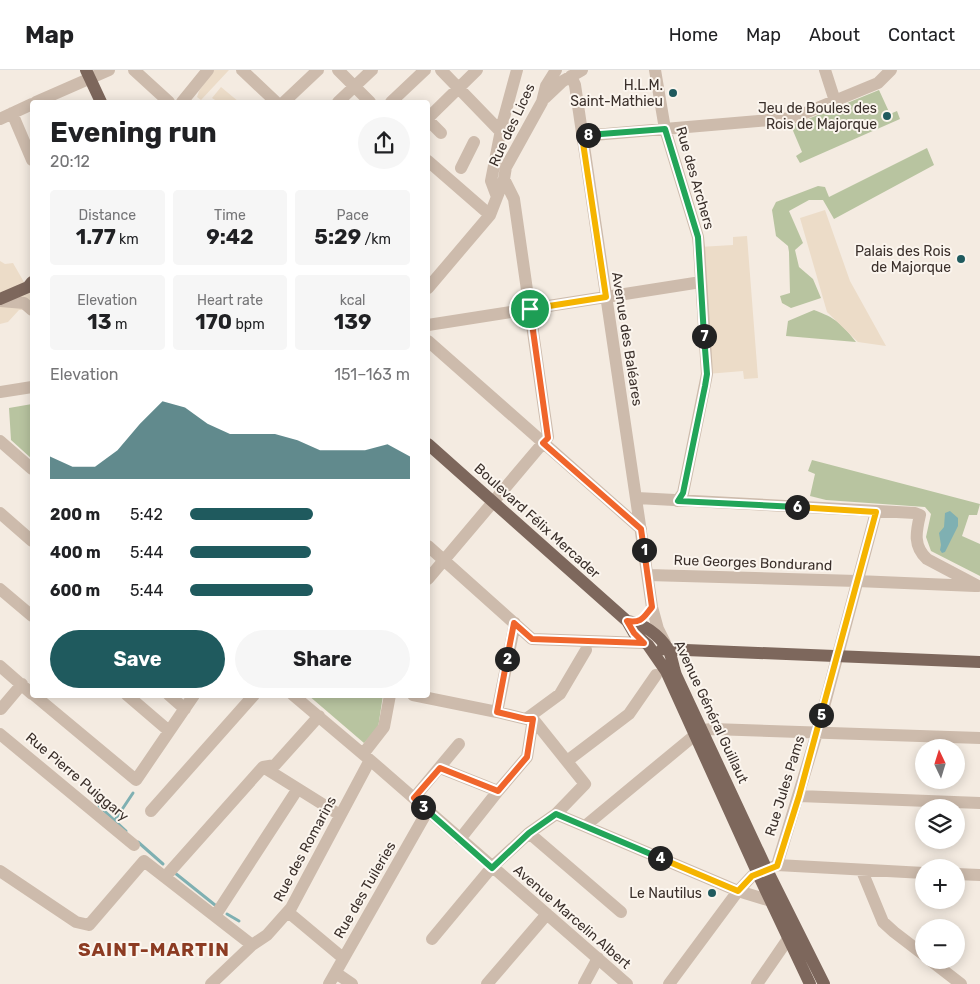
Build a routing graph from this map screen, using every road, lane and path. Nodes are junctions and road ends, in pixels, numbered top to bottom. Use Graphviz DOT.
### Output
graph roads {
  1 [pos="109,70"];
  2 [pos="134,70"];
  3 [pos="208,70"];
  4 [pos="318,70"];
  5 [pos="338,70"];
  6 [pos="372,70"];
  7 [pos="425,70"];
  8 [pos="441,70"];
  9 [pos="477,70"];
  10 [pos="517,70"];
  11 [pos="556,70"];
  12 [pos="655,70"];
  13 [pos="825,70"];
  14 [pos="891,70"];
  15 [pos="251,73"];
  16 [pos="577,73"];
  17 [pos="88,74"];
  18 [pos="354,87"];
  19 [pos="459,88"];
  20 [pos="40,100"];
  21 [pos="100,100"];
  22 [pos="167,100"];
  23 [pos="184,100"];
  24 [pos="274,100"];
  25 [pos="286,100"];
  26 [pos="340,100"];
  27 [pos="368,100"];
  28 [pos="393,100"];
  29 [pos="835,101"];
  30 [pos="542,102"];
  31 [pos="30,105"];
  32 [pos="12,113"];
  33 [pos="0,119"];
  34 [pos="435,125"];
  35 [pos="665,129"];
  36 [pos="500,131"];
  37 [pos="582,136"];
  38 [pos="474,142"];
  39 [pos="30,155"];
  40 [pos="430,163"];
  41 [pos="456,177"];
  42 [pos="504,179"];
  43 [pos="497,197"];
  44 [pos="490,215"];
  45 [pos="701,282"];
  46 [pos="430,283"];
  47 [pos="30,285"];
  48 [pos="606,297"];
  49 [pos="0,300"];
  50 [pos="30,308"];
  51 [pos="530,309"];
  52 [pos="430,325"];
  53 [pos="430,343"];
  54 [pos="30,387"];
  55 [pos="0,392"];
  56 [pos="0,441"];
  57 [pos="543,443"];
  58 [pos="430,446"];
  59 [pos="30,467"];
  60 [pos="636,498"];
  61 [pos="678,501"];
  62 [pos="494,502"];
  63 [pos="876,512"];
  64 [pos="0,513"];
  65 [pos="641,529"];
  66 [pos="30,539"];
  67 [pos="430,548"];
  68 [pos="443,559"];
  69 [pos="648,575"];
  70 [pos="430,576"];
  71 [pos="858,581"];
  72 [pos="979,587"];
  73 [pos="0,589"];
  74 [pos="652,607"];
  75 [pos="30,614"];
  76 [pos="632,622"];
  77 [pos="514,623"];
  78 [pos="646,644"];
  79 [pos="586,650"];
  80 [pos="668,650"];
  81 [pos="836,656"];
  82 [pos="980,662"];
  83 [pos="0,666"];
  84 [pos="656,675"];
  85 [pos="22,684"];
  86 [pos="30,691"];
  87 [pos="38,698"];
  88 [pos="131,698"];
  89 [pos="173,698"];
  90 [pos="192,698"];
  91 [pos="251,698"];
  92 [pos="298,698"];
  93 [pos="389,698"];
  94 [pos="428,698"];
  95 [pos="185,708"];
  96 [pos="1,709"];
  97 [pos="497,712"];
  98 [pos="319,716"];
  99 [pos="530,719"];
  100 [pos="169,730"];
  101 [pos="699,732"];
  102 [pos="816,733"];
  103 [pos="0,734"];
  104 [pos="980,738"];
  105 [pos="459,744"];
  106 [pos="367,757"];
  107 [pos="567,761"];
  108 [pos="263,767"];
  109 [pos="440,768"];
  110 [pos="298,790"];
  111 [pos="498,791"];
  112 [pos="799,796"];
  113 [pos="414,798"];
  114 [pos="980,803"];
  115 [pos="428,810"];
  116 [pos="151,811"];
  117 [pos="556,814"];
  118 [pos="340,815"];
  119 [pos="585,826"];
  120 [pos="529,833"];
  121 [pos="460,839"];
  122 [pos="134,845"];
  123 [pos="492,868"];
  124 [pos="767,870"];
  125 [pos="0,871"];
  126 [pos="862,871"];
  127 [pos="915,873"];
  128 [pos="965,874"];
  129 [pos="980,875"];
  130 [pos="164,877"];
  131 [pos="738,891"];
  132 [pos="771,902"];
  133 [pos="288,912"];
  134 [pos="621,912"];
  135 [pos="547,914"];
  136 [pos="215,916"];
  137 [pos="432,939"];
  138 [pos="788,939"];
  139 [pos="252,945"];
  140 [pos="915,948"];
  141 [pos="343,958"];
  142 [pos="598,958"];
  143 [pos="942,969"];
  144 [pos="336,973"];
  145 [pos="211,984"];
  146 [pos="329,984"];
  147 [pos="352,984"];
  148 [pos="487,984"];
  149 [pos="584,984"];
  150 [pos="628,984"];
  151 [pos="668,984"];
  152 [pos="756,984"];
  153 [pos="810,984"];
  154 [pos="824,984"];
  155 [pos="961,984"];
  1 -- 17 [label="street"];
  2 -- 22 [label="street"];
  3 -- 23 [label="street"];
  4 -- 25 [label="street"];
  5 -- 18 [label="street"];
  6 -- 18 [label="street"];
  7 -- 28 [label="street"];
  8 -- 19 [label="street"];
  9 -- 19 [label="street"];
  10 -- 36 [label="street"];
  11 -- 30 [label="street, Rue des Lices"];
  12 -- 35 [label="street, Rue des Archers"];
  13 -- 29 [label="street"];
  14 -- 29 [label="street"];
  15 -- 24 [label="street"];
  16 -- 30 [label="street"];
  16 -- 37 [label="street, Avenue des Baléares"];
  17 -- 20 [label="street"];
  17 -- 21 [label="main road"];
  18 -- 26 [label="street"];
  18 -- 27 [label="street"];
  19 -- 34 [label="street"];
  19 -- 36 [label="street"];
  29 -- 35 [label="street"];
  30 -- 42 [label="street, Rue des Lices"];
  31 -- 32 [label="street"];
  32 -- 33 [label="street"];
  32 -- 39 [label="street"];
  35 -- 37 [label="street"];
  35 -- 45 [label="street, Rue des Archers"];
  36 -- 43 [label="street"];
  37 -- 48 [label="street, Avenue des Baléares"];
  38 -- 41 [label="street"];
  40 -- 41 [label="street"];
  41 -- 44 [label="street"];
  42 -- 43 [label="street, Rue des Lices"];
  42 -- 51 [label="street, Rue des Lices"];
  43 -- 44 [label="street, Rue des Lices"];
  44 -- 46 [label="street, Rue des Lices"];
  45 -- 48 [label="street"];
  45 -- 61 [label="street, Rue des Archers"];
  47 -- 49 [label="main road"];
  48 -- 51 [label="street"];
  48 -- 60 [label="street, Avenue des Baléares"];
  49 -- 50 [label="street"];
  51 -- 52 [label="street"];
  51 -- 57 [label="street, Rue des Lices"];
  53 -- 57 [label="street"];
  54 -- 55 [label="street"];
  56 -- 59 [label="street"];
  57 -- 62 [label="street"];
  57 -- 65 [label="street"];
  58 -- 62 [label="main road, Boulevard Félix Mercader"];
  60 -- 61 [label="street"];
  60 -- 65 [label="street, Avenue des Baléares"];
  61 -- 63 [label="street"];
  62 -- 68 [label="street"];
  62 -- 76 [label="main road, Boulevard Félix Mercader"];
  63 -- 71 [label="street, Rue Jules Pams"];
  63 -- 72 [label="street"];
  64 -- 66 [label="street"];
  65 -- 69 [label="street, Avenue des Baléares"];
  67 -- 68 [label="street"];
  68 -- 70 [label="street"];
  68 -- 77 [label="street"];
  69 -- 71 [label="street, Rue Georges Bondurand"];
  69 -- 74 [label="street, Avenue des Baléares"];
  71 -- 72 [label="street, Rue Georges Bondurand"];
  71 -- 81 [label="street, Rue Jules Pams"];
  73 -- 75 [label="street"];
  74 -- 76 [label="street"];
  74 -- 80 [label="street, Avenue des Baléares"];
  76 -- 78 [label="main road, Avenue Général Guillaut"];
  76 -- 80 [label="main road, Avenue Général Guillaut"];
  77 -- 78 [label="street"];
  77 -- 97 [label="street"];
  78 -- 80 [label="main road"];
  78 -- 101 [label="main road, Avenue Général Guillaut"];
  79 -- 99 [label="street"];
  80 -- 81 [label="main road"];
  80 -- 101 [label="main road, Avenue Général Guillaut"];
  81 -- 82 [label="main road"];
  81 -- 102 [label="street, Rue Jules Pams"];
  83 -- 85 [label="street"];
  84 -- 107 [label="street"];
  85 -- 86 [label="street"];
  85 -- 96 [label="street"];
  87 -- 100 [label="street"];
  88 -- 100 [label="street"];
  89 -- 95 [label="street"];
  90 -- 95 [label="street"];
  91 -- 116 [label="street"];
  92 -- 98 [label="street, Avenue Marcelin Albert"];
  93 -- 106 [label="street, Rue des Romarins"];
  94 -- 97 [label="street"];
  95 -- 100 [label="street"];
  97 -- 99 [label="street"];
  98 -- 106 [label="street, Avenue Marcelin Albert"];
  98 -- 108 [label="street"];
  99 -- 107 [label="street"];
  99 -- 111 [label="street"];
  101 -- 102 [label="street"];
  101 -- 119 [label="street"];
  101 -- 124 [label="main road, Avenue Général Guillaut"];
  102 -- 104 [label="street"];
  102 -- 112 [label="street, Rue Jules Pams"];
  103 -- 122 [label="street, Rue Pierre Puiggary"];
  105 -- 109 [label="street"];
  106 -- 113 [label="street, Avenue Marcelin Albert"];
  106 -- 118 [label="street, Rue des Romarins"];
  107 -- 117 [label="street"];
  108 -- 110 [label="street"];
  108 -- 130 [label="street"];
  109 -- 111 [label="street"];
  109 -- 113 [label="street"];
  110 -- 118 [label="street"];
  110 -- 136 [label="street"];
  111 -- 121 [label="street"];
  112 -- 114 [label="street"];
  112 -- 124 [label="street, Rue Jules Pams"];
  113 -- 115 [label="street, Avenue Marcelin Albert"];
  115 -- 121 [label="street, Avenue Marcelin Albert"];
  115 -- 141 [label="street, Rue des Tuileries"];
  117 -- 119 [label="street"];
  117 -- 120 [label="street"];
  118 -- 133 [label="street, Rue des Romarins"];
  119 -- 131 [label="street"];
  120 -- 123 [label="street"];
  120 -- 134 [label="street"];
  121 -- 123 [label="street, Avenue Marcelin Albert"];
  123 -- 135 [label="street, Avenue Marcelin Albert"];
  123 -- 137 [label="street"];
  124 -- 126 [label="street"];
  124 -- 131 [label="street"];
  124 -- 132 [label="main road, Avenue Général Guillaut"];
  124 -- 154 [label="main road, Avenue Général Guillaut"];
  125 -- 130 [label="street"];
  126 -- 127 [label="street"];
  126 -- 140 [label="street"];
  128 -- 129 [label="street"];
  130 -- 136 [label="street"];
  131 -- 132 [label="street"];
  131 -- 151 [label="street"];
  132 -- 138 [label="main road, Avenue Général Guillaut"];
  133 -- 139 [label="street, Rue des Romarins"];
  133 -- 141 [label="street"];
  135 -- 142 [label="street, Avenue Marcelin Albert"];
  135 -- 148 [label="street"];
  136 -- 139 [label="street"];
  138 -- 152 [label="street"];
  138 -- 153 [label="main road, Avenue Général Guillaut"];
  139 -- 145 [label="street, Rue des Romarins"];
  141 -- 144 [label="street, Rue des Tuileries"];
  142 -- 149 [label="street"];
  142 -- 150 [label="street, Avenue Marcelin Albert"];
  143 -- 155 [label="street"];
  144 -- 146 [label="street, Rue des Tuileries"];
  144 -- 147 [label="street"];
}
